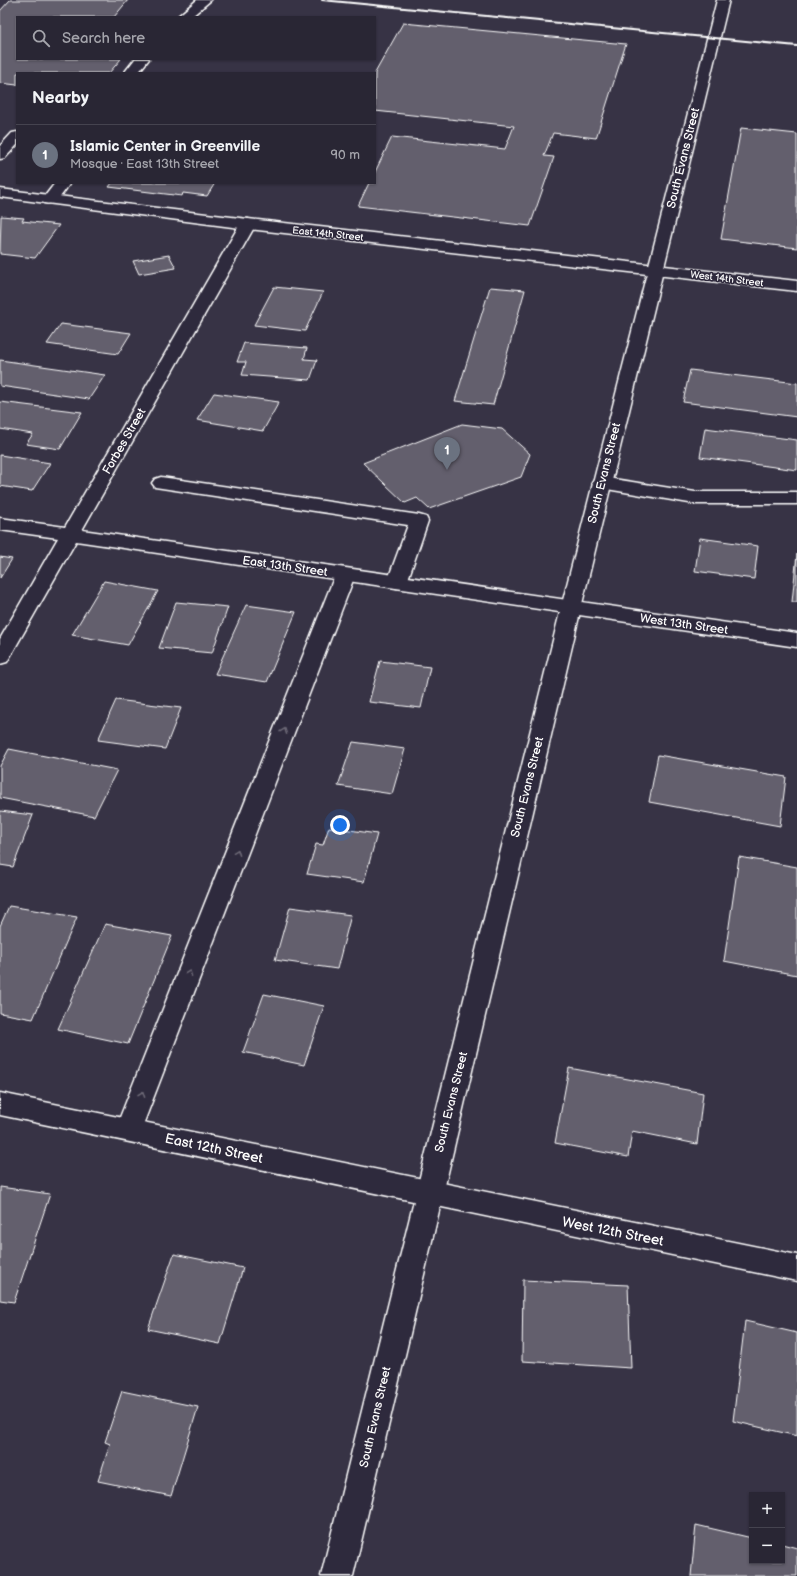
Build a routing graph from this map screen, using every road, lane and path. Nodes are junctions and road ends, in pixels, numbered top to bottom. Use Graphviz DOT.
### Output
graph roads {
  1 [pos="205,0"];
  2 [pos="723,0"];
  3 [pos="185,16"];
  4 [pos="141,60"];
  5 [pos="131,72"];
  6 [pos="16,137"];
  7 [pos="0,156"];
  8 [pos="62,184"];
  9 [pos="0,193"];
  10 [pos="49,200"];
  11 [pos="248,224"];
  12 [pos="656,270"];
  13 [pos="797,286"];
  14 [pos="161,483"];
  15 [pos="601,483"];
  16 [pos="797,498"];
  17 [pos="0,524"];
  18 [pos="70,535"];
  19 [pos="345,575"];
  20 [pos="396,582"];
  21 [pos="571,608"];
  22 [pos="797,640"];
  23 [pos="0,657"];
  24 [pos="0,1104"];
  25 [pos="128,1130"];
  26 [pos="429,1193"];
  27 [pos="797,1268"];
  28 [pos="337,1576"];
  1 -- 3 [label="street"];
  2 -- 12 [label="street, South Evans Street"];
  4 -- 5 [label="street"];
  6 -- 7 [label="street"];
  8 -- 10 [label="street"];
  9 -- 10 [label="street, East 14th Street"];
  10 -- 11 [label="street, East 14th Street"];
  11 -- 12 [label="street, East 14th Street"];
  11 -- 18 [label="street, Forbes Street"];
  12 -- 13 [label="street, West 14th Street"];
  12 -- 15 [label="street, South Evans Street"];
  14 -- 20 [label="street"];
  15 -- 16 [label="street"];
  15 -- 21 [label="street, South Evans Street"];
  17 -- 18 [label="street, East 13th Street"];
  18 -- 19 [label="street, East 13th Street"];
  18 -- 23 [label="street, Forbes Street"];
  19 -- 20 [label="street, East 13th Street"];
  25 -- 19 [label="street, one-way"];
  20 -- 21 [label="street, East 13th Street"];
  21 -- 22 [label="street, West 13th Street"];
  21 -- 26 [label="street, South Evans Street"];
  24 -- 25 [label="street, East 12th Street"];
  25 -- 26 [label="street, East 12th Street"];
  26 -- 27 [label="street, West 12th Street"];
  26 -- 28 [label="street, South Evans Street"];
}
